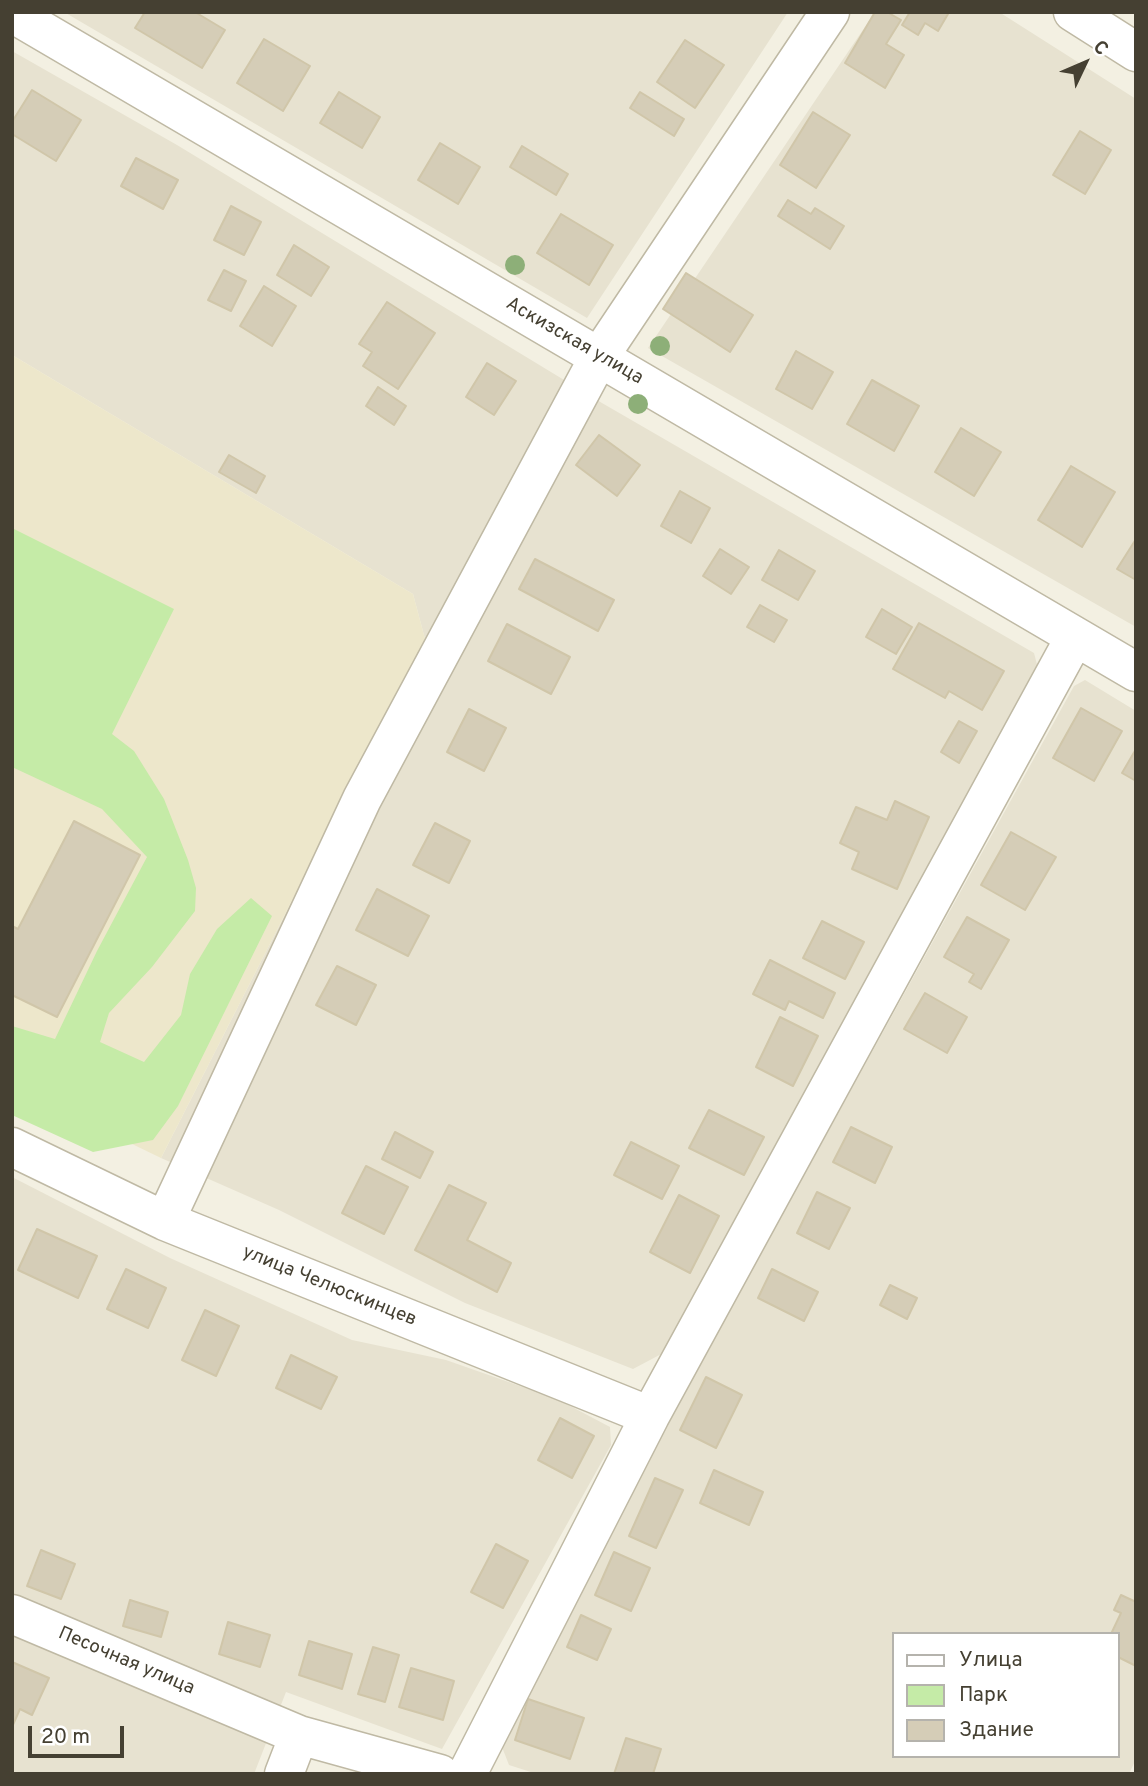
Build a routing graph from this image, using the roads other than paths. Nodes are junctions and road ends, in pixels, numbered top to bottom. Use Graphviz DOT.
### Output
graph roads {
  1 [pos="830,12"];
  2 [pos="1073,12"];
  3 [pos="12,13"];
  4 [pos="1136,52"];
  5 [pos="599,357"];
  6 [pos="1075,636"];
  7 [pos="1136,672"];
  8 [pos="12,1147"];
  9 [pos="165,1221"];
  10 [pos="650,1416"];
  11 [pos="12,1615"];
  12 [pos="299,1734"];
  13 [pos="285,1774"];
  14 [pos="440,1774"];
  15 [pos="467,1774"];
  1 -- 5 [label="street"];
  2 -- 4 [label="street"];
  3 -- 5 [label="street, Аскизская улица"];
  5 -- 6 [label="street, Аскизская улица"];
  5 -- 9 [label="street"];
  6 -- 7 [label="street, Аскизская улица"];
  6 -- 10 [label="street"];
  8 -- 9 [label="street, улица Челюскинцев"];
  9 -- 10 [label="street, улица Челюскинцев"];
  10 -- 15 [label="street"];
  11 -- 12 [label="street, Песочная улица"];
  12 -- 13 [label="street"];
  12 -- 14 [label="street, Песочная улица"];
}
